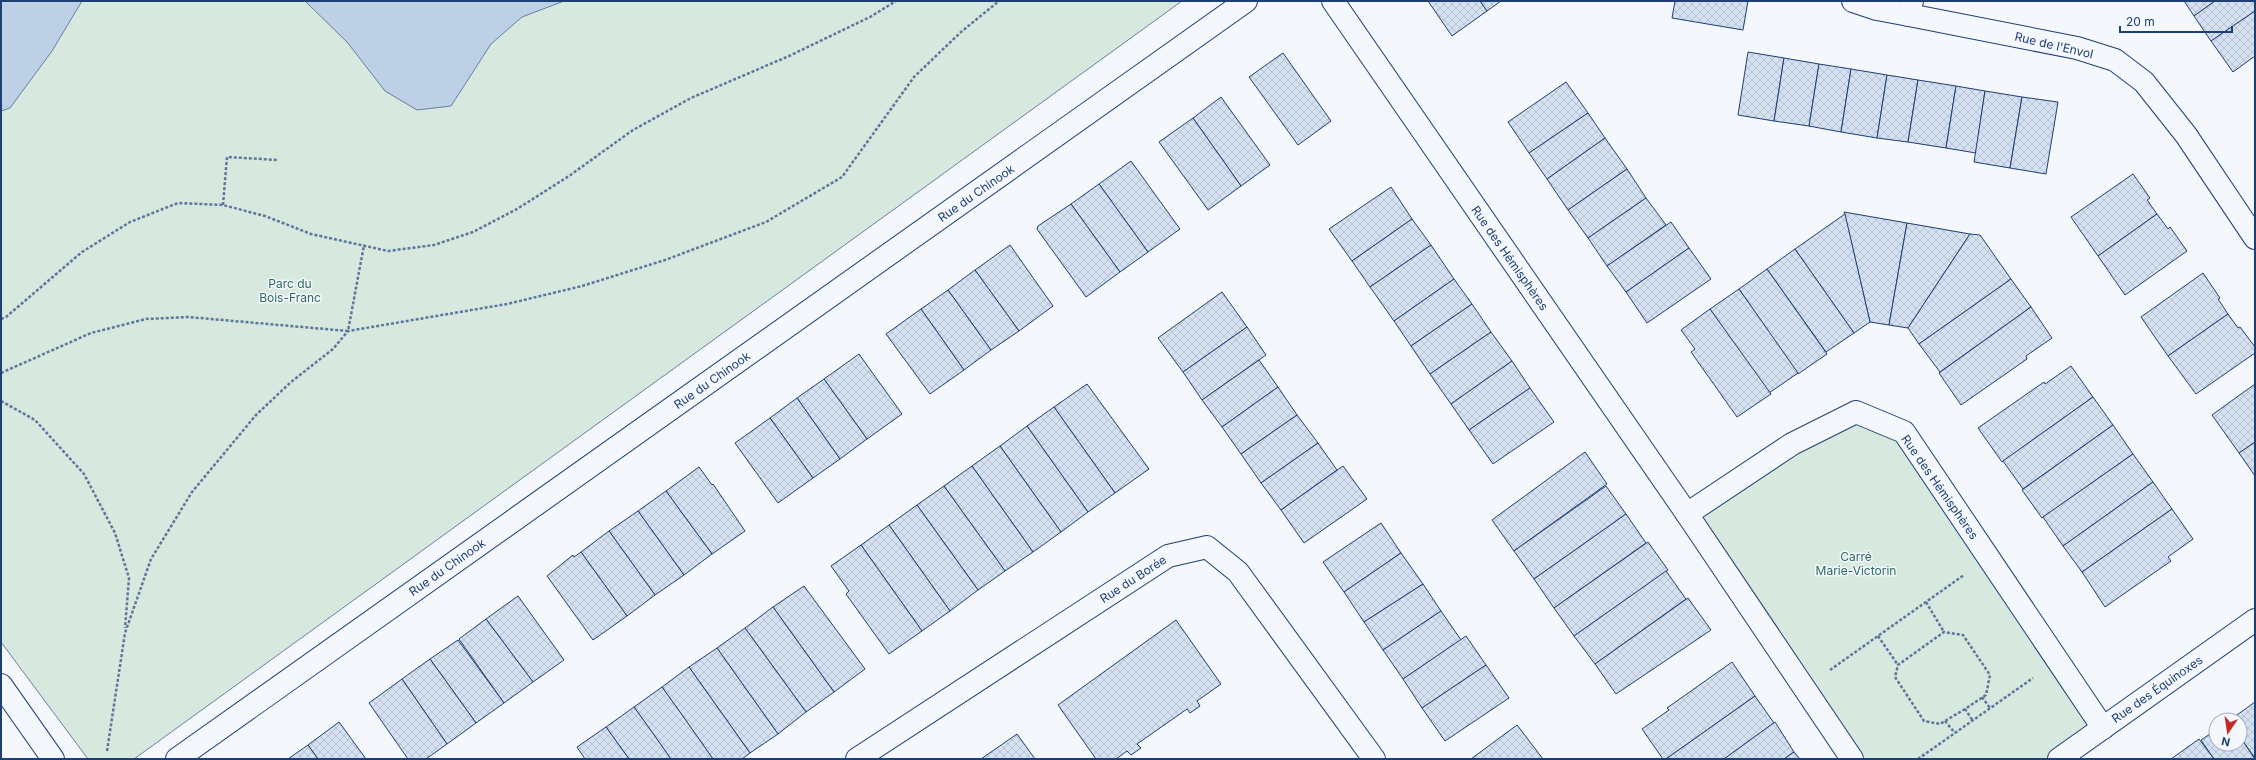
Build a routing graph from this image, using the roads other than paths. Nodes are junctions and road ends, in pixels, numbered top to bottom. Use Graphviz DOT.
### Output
graph roads {
  1 [pos="1246,1"];
  2 [pos="1333,1"];
  3 [pos="1853,1"];
  4 [pos="1911,8"];
  5 [pos="2255,238"];
  6 [pos="1687,514"];
  7 [pos="2255,620"];
  8 [pos="1,685"];
  9 [pos="2103,728"];
  10 [pos="53,759"];
  11 [pos="177,759"];
  12 [pos="857,759"];
  13 [pos="1374,759"];
  14 [pos="1852,759"];
  15 [pos="2059,759"];
  1 -- 11 [label="street, Rue du Chinook"];
  2 -- 6 [label="street, Rue des Hémisphères"];
  3 -- 4 [label="street, Rue de l'Envol"];
  4 -- 5 [label="street, Rue de l'Envol"];
  6 -- 9 [label="street, Rue des Hémisphères"];
  6 -- 14 [label="street, Rue des Hémisphères"];
  7 -- 9 [label="street, Rue des Équinoxes"];
  8 -- 10 [label="street"];
  9 -- 15 [label="street, Rue des Équinoxes"];
  12 -- 13 [label="street, Rue du Borée"];
}
